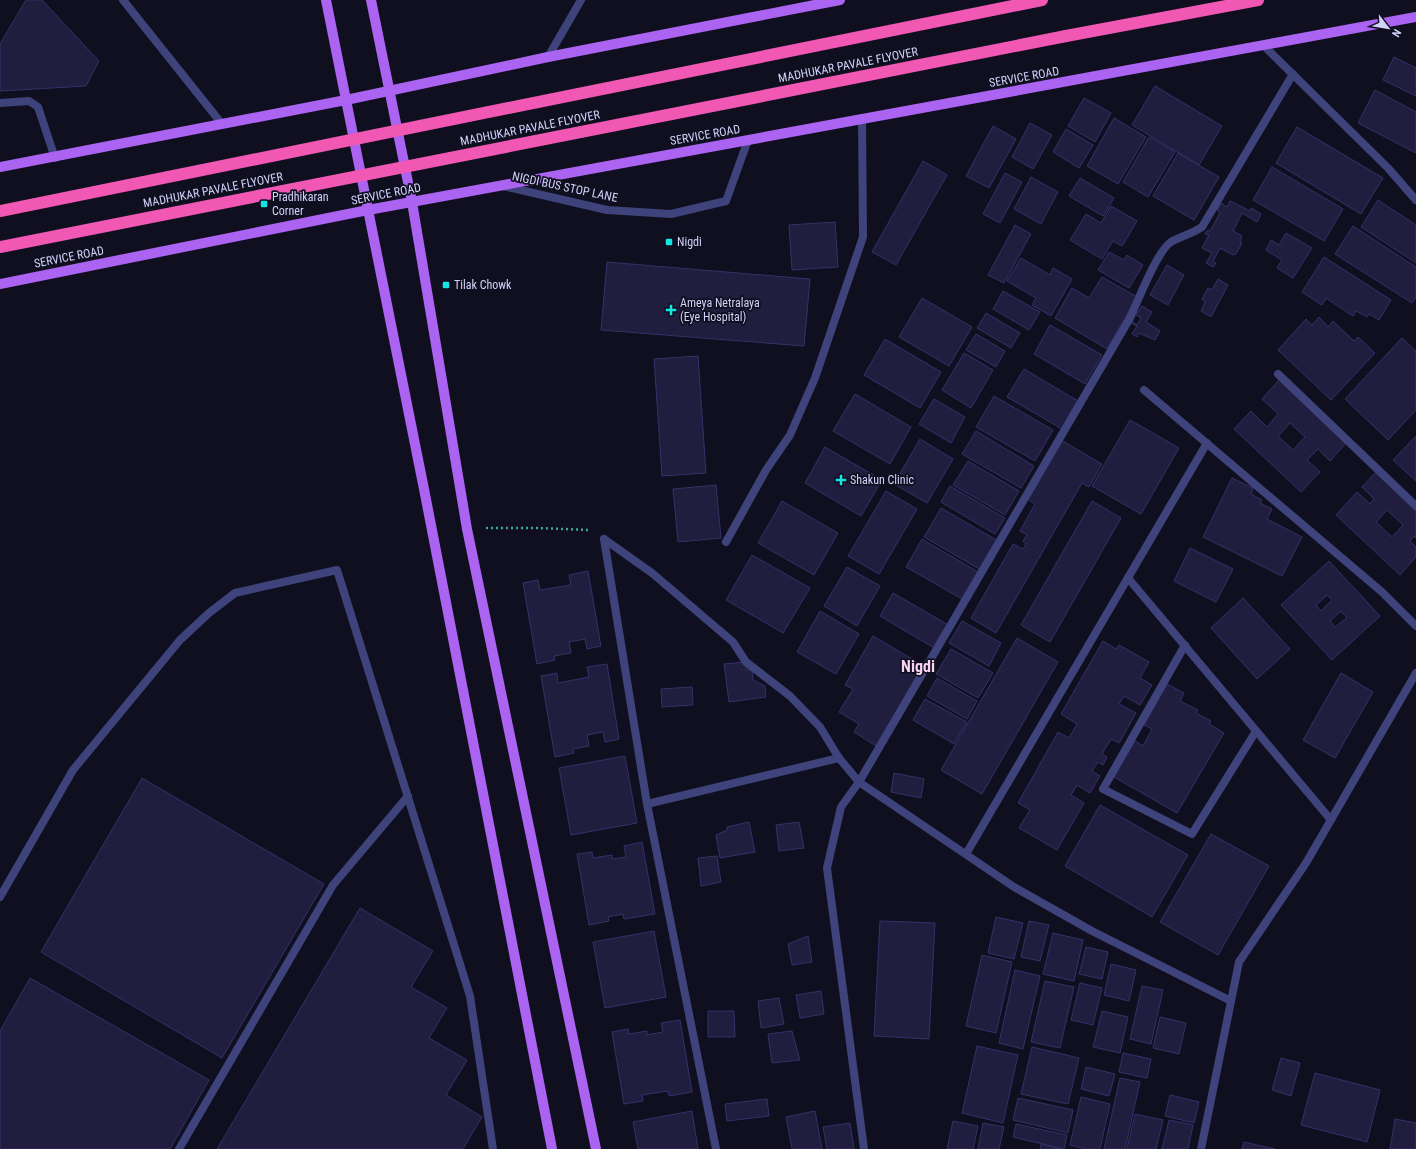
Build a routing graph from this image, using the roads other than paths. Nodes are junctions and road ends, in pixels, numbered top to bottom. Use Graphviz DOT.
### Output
graph roads {
  1 [pos="123,0"];
  2 [pos="326,0"];
  3 [pos="371,0"];
  4 [pos="580,0"];
  5 [pos="840,0"];
  6 [pos="1042,0"];
  7 [pos="1258,0"];
  8 [pos="1416,17"];
  9 [pos="1264,46"];
  10 [pos="548,57"];
  11 [pos="1293,74"];
  12 [pos="390,90"];
  13 [pos="346,100"];
  14 [pos="0,103"];
  15 [pos="862,119"];
  16 [pos="222,124"];
  17 [pos="748,140"];
  18 [pos="55,158"];
  19 [pos="0,167"];
  20 [pos="502,185"];
  21 [pos="1416,200"];
  22 [pos="412,202"];
  23 [pos="368,210"];
  24 [pos="0,211"];
  25 [pos="0,247"];
  26 [pos="0,284"];
  27 [pos="1278,374"];
  28 [pos="1144,390"];
  29 [pos="1207,443"];
  30 [pos="1416,506"];
  31 [pos="726,542"];
  32 [pos="1128,578"];
  33 [pos="1416,626"];
  34 [pos="1185,646"];
  35 [pos="1416,673"];
  36 [pos="1256,731"];
  37 [pos="839,758"];
  38 [pos="859,782"];
  39 [pos="408,796"];
  40 [pos="647,804"];
  41 [pos="1331,820"];
  42 [pos="966,854"];
  43 [pos="0,897"];
  44 [pos="1231,1001"];
  45 [pos="179,1149"];
  46 [pos="493,1149"];
  47 [pos="552,1149"];
  48 [pos="596,1149"];
  49 [pos="716,1149"];
  50 [pos="864,1149"];
  51 [pos="1201,1149"];
  1 -- 16 [label="street"];
  2 -- 13 [label="main road"];
  3 -- 12 [label="main road"];
  4 -- 10 [label="street"];
  5 -- 10 [label="main road"];
  6 -- 24 [label="highway, MADHUKAR PAVALE FLYOVER, bridge"];
  7 -- 25 [label="highway, MADHUKAR PAVALE FLYOVER, bridge"];
  8 -- 9 [label="main road, SERVICE ROAD"];
  9 -- 11 [label="street"];
  9 -- 15 [label="main road, SERVICE ROAD"];
  10 -- 12 [label="main road"];
  11 -- 21 [label="street"];
  11 -- 38 [label="street"];
  12 -- 13 [label="main road"];
  12 -- 22 [label="main road"];
  13 -- 16 [label="main road"];
  13 -- 23 [label="main road"];
  14 -- 18 [label="street"];
  15 -- 17 [label="main road, SERVICE ROAD"];
  15 -- 31 [label="street"];
  16 -- 18 [label="main road"];
  17 -- 20 [label="main road, SERVICE ROAD"];
  17 -- 20 [label="street, NIGDI BUS STOP LANE"];
  18 -- 19 [label="main road"];
  20 -- 22 [label="main road, SERVICE ROAD"];
  22 -- 23 [label="main road, SERVICE ROAD"];
  22 -- 48 [label="main road"];
  23 -- 26 [label="main road, SERVICE ROAD"];
  23 -- 47 [label="main road"];
  27 -- 30 [label="street"];
  28 -- 29 [label="street"];
  29 -- 32 [label="street"];
  29 -- 33 [label="street"];
  32 -- 34 [label="street"];
  32 -- 42 [label="street"];
  34 -- 36 [label="street"];
  34 -- 36 [label="street"];
  35 -- 41 [label="street"];
  36 -- 41 [label="street"];
  37 -- 38 [label="street"];
  37 -- 40 [label="street"];
  37 -- 40 [label="street"];
  38 -- 42 [label="street"];
  38 -- 50 [label="street"];
  39 -- 43 [label="street"];
  39 -- 45 [label="street"];
  39 -- 46 [label="street"];
  40 -- 49 [label="street"];
  41 -- 44 [label="street"];
  42 -- 44 [label="street"];
  44 -- 51 [label="street"];
}
